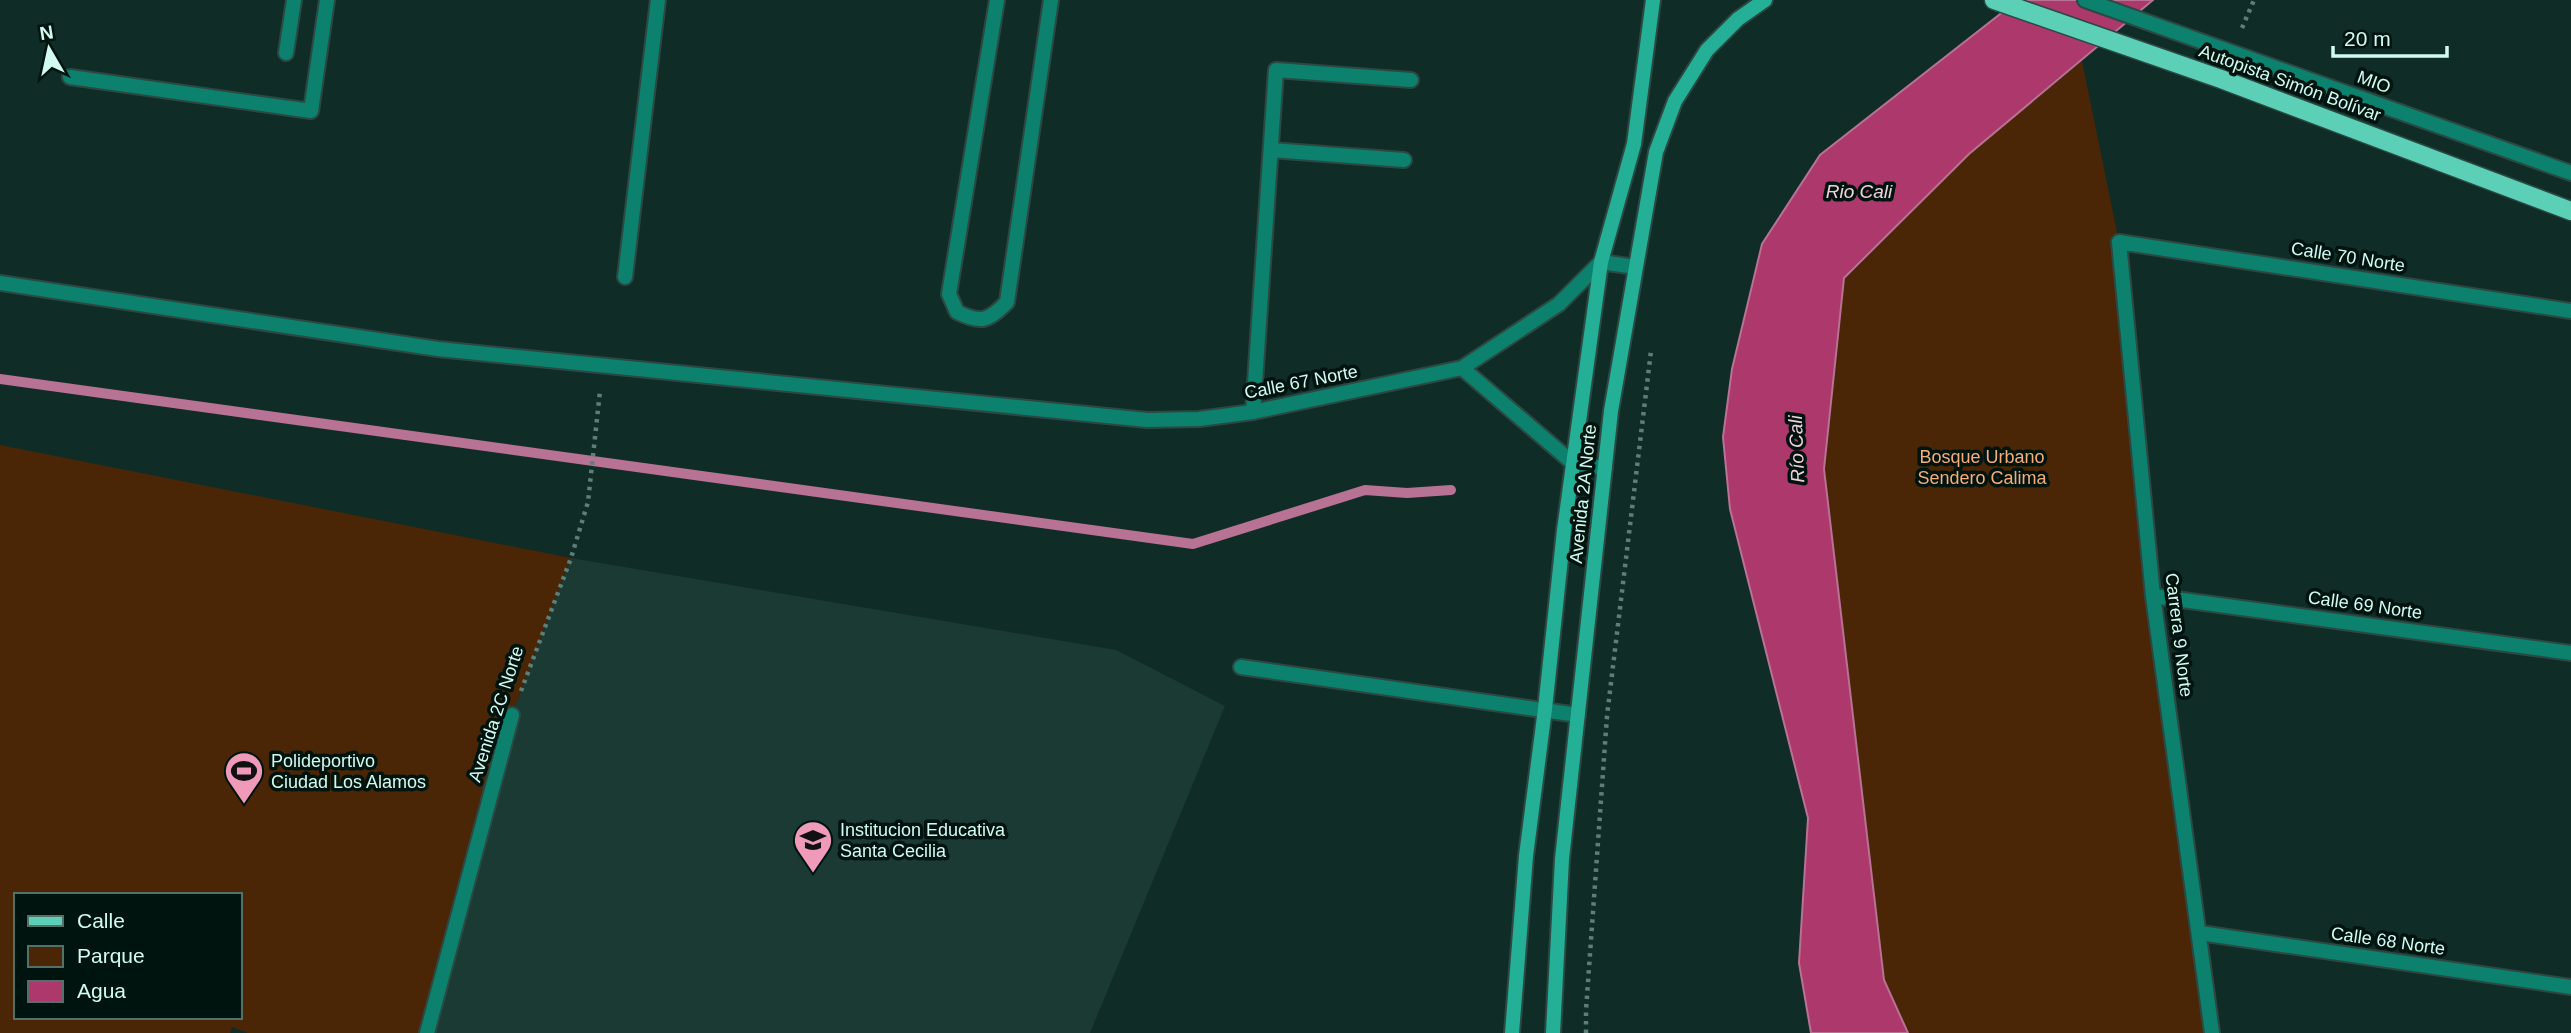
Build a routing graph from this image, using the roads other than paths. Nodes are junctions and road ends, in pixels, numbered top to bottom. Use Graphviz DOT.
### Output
graph roads {
  1 [pos="293,0"];
  2 [pos="327,0"];
  3 [pos="658,0"];
  4 [pos="996,0"];
  5 [pos="1051,0"];
  6 [pos="1653,0"];
  7 [pos="1765,0"];
  8 [pos="1994,0"];
  9 [pos="2085,0"];
  10 [pos="286,53"];
  11 [pos="70,77"];
  12 [pos="1411,79"];
  13 [pos="1271,150"];
  14 [pos="1404,160"];
  15 [pos="2571,173"];
  16 [pos="2571,211"];
  17 [pos="2119,242"];
  18 [pos="1601,262"];
  19 [pos="1635,267"];
  20 [pos="625,277"];
  21 [pos="0,283"];
  22 [pos="2571,311"];
  23 [pos="1462,368"];
  24 [pos="1253,412"];
  25 [pos="1574,464"];
  26 [pos="1605,468"];
  27 [pos="2153,596"];
  28 [pos="2571,653"];
  29 [pos="1241,667"];
  30 [pos="1545,709"];
  31 [pos="512,715"];
  32 [pos="1578,715"];
  33 [pos="2200,933"];
  34 [pos="2571,987"];
  35 [pos="427,1033"];
  36 [pos="1512,1033"];
  37 [pos="1553,1033"];
  38 [pos="2212,1033"];
  1 -- 10 [label="street"];
  2 -- 11 [label="street"];
  3 -- 20 [label="street"];
  4 -- 5 [label="street"];
  6 -- 18 [label="main road, Avenida 2A Norte"];
  7 -- 19 [label="main road, Avenida 2A Norte"];
  8 -- 16 [label="main road, Autopista Simón Bolívar"];
  9 -- 15 [label="street, MIO"];
  12 -- 13 [label="street"];
  13 -- 14 [label="street"];
  13 -- 24 [label="street"];
  17 -- 22 [label="street, Calle 70 Norte"];
  17 -- 27 [label="street, Carrera 9 Norte"];
  18 -- 19 [label="street"];
  18 -- 23 [label="street, Calle 67 Norte"];
  18 -- 25 [label="main road, Avenida 2A Norte"];
  19 -- 26 [label="main road, Avenida 2A Norte"];
  21 -- 24 [label="street, Calle 67 Norte"];
  23 -- 24 [label="street, Calle 67 Norte"];
  23 -- 25 [label="street"];
  25 -- 26 [label="street"];
  25 -- 30 [label="main road, Avenida 2A Norte"];
  26 -- 32 [label="main road, Avenida 2A Norte"];
  27 -- 28 [label="street, Calle 69 Norte"];
  27 -- 33 [label="street, Carrera 9 Norte"];
  29 -- 30 [label="street"];
  30 -- 32 [label="street"];
  30 -- 36 [label="main road, Avenida 2A Norte"];
  31 -- 35 [label="street, Avenida 2C Norte"];
  32 -- 37 [label="main road, Avenida 2A Norte"];
  33 -- 34 [label="street, Calle 68 Norte"];
  33 -- 38 [label="street, Carrera 9 Norte"];
}
